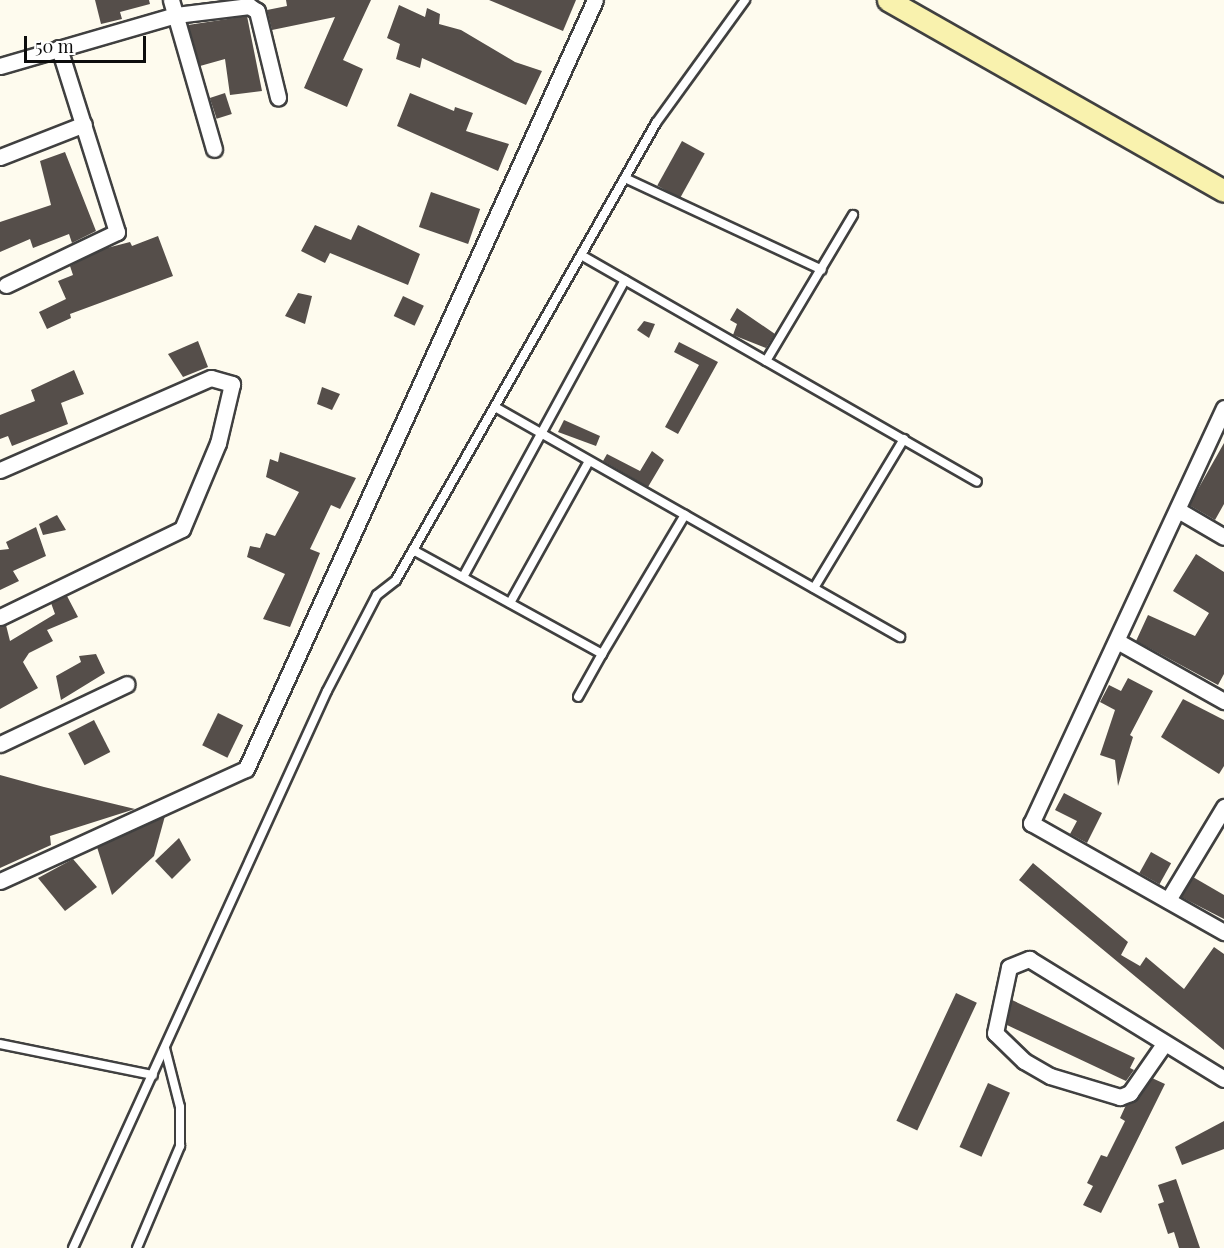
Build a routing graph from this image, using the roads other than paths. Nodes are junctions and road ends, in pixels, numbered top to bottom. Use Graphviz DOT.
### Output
graph roads {
  1 [pos="595,0"];
  2 [pos="745,0"];
  3 [pos="888,0"];
  4 [pos="173,7"];
  5 [pos="59,48"];
  6 [pos="0,66"];
  7 [pos="278,97"];
  8 [pos="84,124"];
  9 [pos="214,148"];
  10 [pos="0,158"];
  11 [pos="625,178"];
  12 [pos="1224,191"];
  13 [pos="854,215"];
  14 [pos="580,255"];
  15 [pos="822,270"];
  16 [pos="625,280"];
  17 [pos="6,285"];
  18 [pos="766,361"];
  19 [pos="495,407"];
  20 [pos="1224,408"];
  21 [pos="542,433"];
  22 [pos="904,440"];
  23 [pos="589,461"];
  24 [pos="0,470"];
  25 [pos="977,482"];
  26 [pos="1178,510"];
  27 [pos="685,515"];
  28 [pos="1224,537"];
  29 [pos="413,550"];
  30 [pos="463,577"];
  31 [pos="814,588"];
  32 [pos="510,603"];
  33 [pos="0,617"];
  34 [pos="900,637"];
  35 [pos="1117,641"];
  36 [pos="602,654"];
  37 [pos="127,684"];
  38 [pos="578,698"];
  39 [pos="1224,701"];
  40 [pos="0,744"];
  41 [pos="1224,807"];
  42 [pos="0,881"];
  43 [pos="1168,900"];
  44 [pos="1224,932"];
  45 [pos="0,1044"];
  46 [pos="1164,1044"];
  47 [pos="165,1048"];
  48 [pos="153,1075"];
  49 [pos="1224,1079"];
  50 [pos="73,1248"];
  51 [pos="137,1248"];
  1 -- 42 [label="street"];
  2 -- 11 [label="lane"];
  3 -- 12 [label="street"];
  4 -- 5 [label="street"];
  4 -- 7 [label="street"];
  4 -- 9 [label="street"];
  5 -- 6 [label="street"];
  5 -- 8 [label="street"];
  8 -- 10 [label="street"];
  8 -- 17 [label="street"];
  11 -- 14 [label="lane"];
  11 -- 15 [label="lane"];
  13 -- 15 [label="lane"];
  14 -- 16 [label="lane"];
  14 -- 19 [label="lane"];
  15 -- 18 [label="lane"];
  16 -- 18 [label="lane"];
  16 -- 21 [label="lane"];
  18 -- 22 [label="lane"];
  19 -- 21 [label="lane"];
  19 -- 29 [label="lane"];
  20 -- 26 [label="street"];
  21 -- 23 [label="lane"];
  21 -- 30 [label="lane"];
  22 -- 25 [label="lane"];
  22 -- 31 [label="lane"];
  23 -- 27 [label="lane"];
  23 -- 32 [label="lane"];
  24 -- 33 [label="street"];
  26 -- 28 [label="street"];
  26 -- 35 [label="street"];
  27 -- 31 [label="lane"];
  27 -- 36 [label="lane"];
  29 -- 30 [label="lane"];
  29 -- 47 [label="lane"];
  30 -- 32 [label="lane"];
  31 -- 34 [label="lane"];
  32 -- 36 [label="lane"];
  35 -- 39 [label="street"];
  35 -- 43 [label="street"];
  36 -- 38 [label="lane"];
  37 -- 40 [label="street"];
  41 -- 43 [label="street"];
  43 -- 44 [label="street"];
  45 -- 48 [label="lane"];
  46 -- 46 [label="street"];
  46 -- 49 [label="street"];
  47 -- 48 [label="lane"];
  47 -- 51 [label="lane"];
  48 -- 50 [label="lane"];
}
